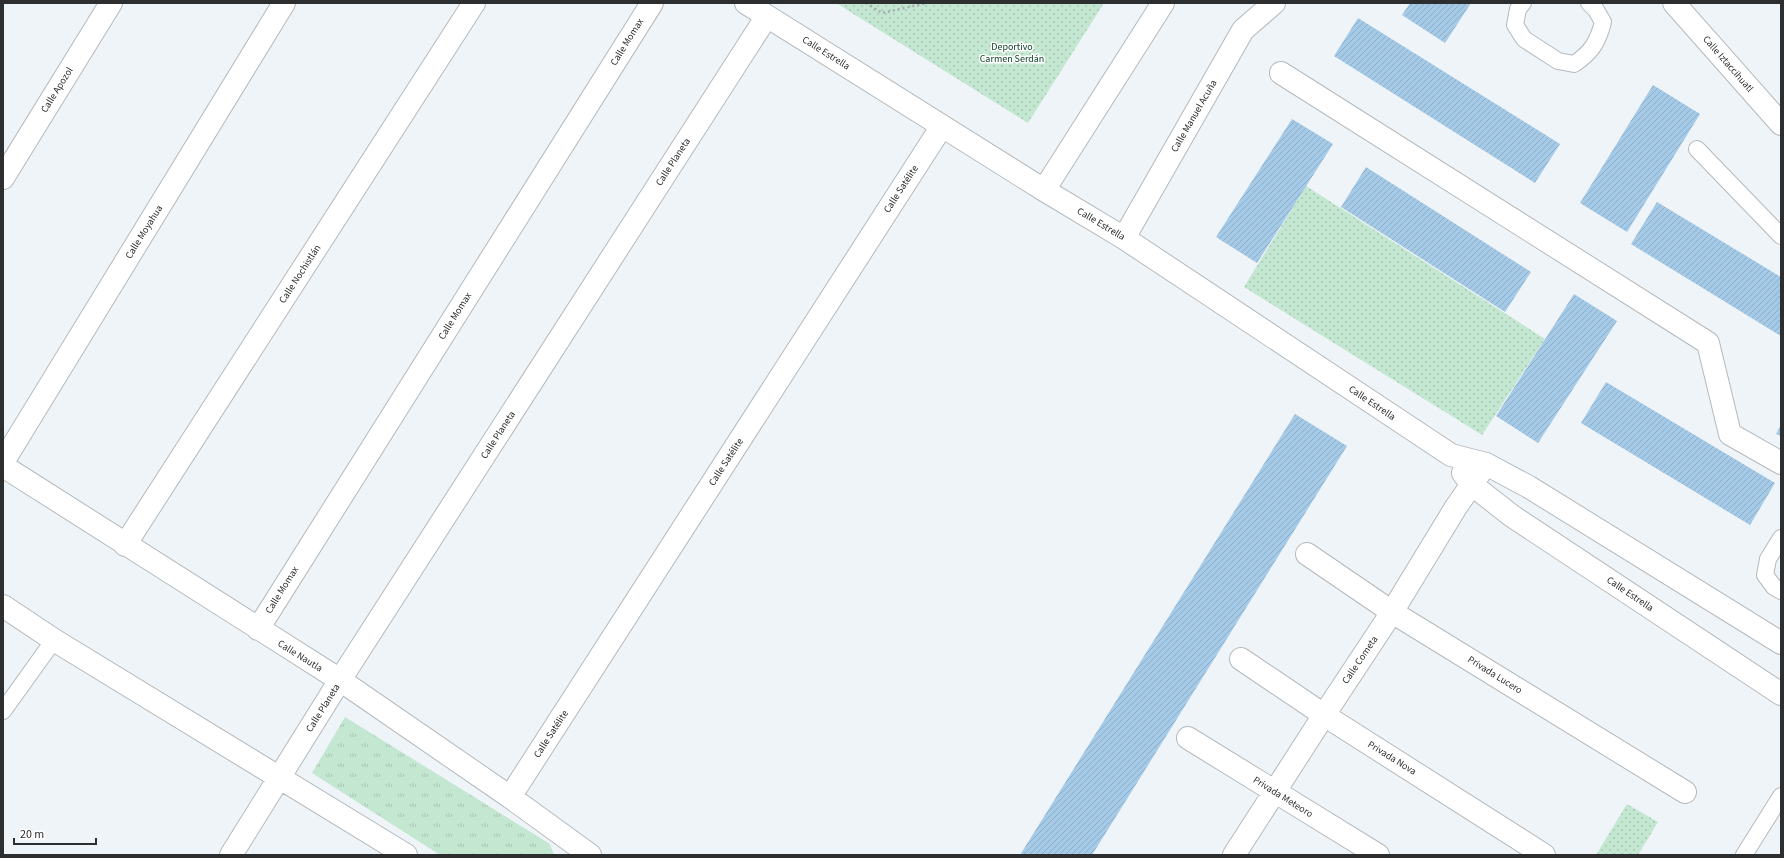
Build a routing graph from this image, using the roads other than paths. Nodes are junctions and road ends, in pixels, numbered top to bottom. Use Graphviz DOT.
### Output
graph roads {
  1 [pos="111,3"];
  2 [pos="284,3"];
  3 [pos="474,3"];
  4 [pos="652,3"];
  5 [pos="746,3"];
  6 [pos="1163,3"];
  7 [pos="1274,3"];
  8 [pos="1523,3"];
  9 [pos="1589,3"];
  10 [pos="1674,3"];
  11 [pos="767,16"];
  12 [pos="1281,73"];
  13 [pos="1781,124"];
  14 [pos="942,126"];
  15 [pos="1697,149"];
  16 [pos="3,178"];
  17 [pos="1044,190"];
  18 [pos="1781,236"];
  19 [pos="1124,238"];
  20 [pos="1451,455"];
  21 [pos="3,462"];
  22 [pos="1781,463"];
  23 [pos="1486,464"];
  24 [pos="3,466"];
  25 [pos="1472,484"];
  26 [pos="1781,538"];
  27 [pos="125,545"];
  28 [pos="1307,554"];
  29 [pos="1781,591"];
  30 [pos="3,606"];
  31 [pos="1392,612"];
  32 [pos="258,629"];
  33 [pos="54,640"];
  34 [pos="1781,643"];
  35 [pos="1241,659"];
  36 [pos="340,680"];
  37 [pos="1781,694"];
  38 [pos="3,711"];
  39 [pos="1324,715"];
  40 [pos="1188,738"];
  41 [pos="280,778"];
  42 [pos="1275,792"];
  43 [pos="1685,792"];
  44 [pos="1781,796"];
  45 [pos="510,797"];
  46 [pos="231,855"];
  47 [pos="406,855"];
  48 [pos="590,855"];
  49 [pos="1234,855"];
  50 [pos="1378,855"];
  51 [pos="1544,855"];
  52 [pos="1744,855"];
  1 -- 16 [label="street, Calle Apozol"];
  2 -- 21 [label="street, Calle Moyahua"];
  3 -- 27 [label="street, Calle Nochistlán"];
  4 -- 32 [label="street, Calle Momax"];
  5 -- 11 [label="street, Calle Estrella"];
  6 -- 17 [label="street"];
  7 -- 19 [label="street, Calle Manuel Acuña"];
  8 -- 9 [label="lane"];
  10 -- 13 [label="street, Calle Iztaccihuatl"];
  11 -- 14 [label="street, Calle Estrella"];
  11 -- 36 [label="street, Calle Planeta"];
  12 -- 22 [label="street"];
  14 -- 17 [label="street, Calle Estrella"];
  14 -- 45 [label="street, Calle Satélite"];
  15 -- 18 [label="lane"];
  17 -- 19 [label="street, Calle Estrella"];
  19 -- 20 [label="street, Calle Estrella"];
  20 -- 23 [label="street, Calle Estrella"];
  20 -- 25 [label="street, Calle Estrella"];
  23 -- 25 [label="street, Calle Cometa"];
  23 -- 34 [label="street, Calle Estrella"];
  24 -- 27 [label="street, Calle Nautla"];
  25 -- 31 [label="street, Calle Cometa"];
  25 -- 37 [label="street, Calle Estrella"];
  26 -- 29 [label="lane"];
  27 -- 32 [label="street, Calle Nautla"];
  28 -- 31 [label="street, Privada Lucero"];
  30 -- 33 [label="street"];
  31 -- 39 [label="street, Calle Cometa"];
  31 -- 43 [label="street, Privada Lucero"];
  32 -- 36 [label="street, Calle Nautla"];
  33 -- 38 [label="lane"];
  33 -- 41 [label="street"];
  35 -- 39 [label="street, Privada Nova"];
  36 -- 41 [label="street, Calle Planeta"];
  36 -- 45 [label="street, Calle Nautla"];
  39 -- 42 [label="street, Calle Cometa"];
  39 -- 51 [label="street, Privada Nova"];
  40 -- 42 [label="street, Privada Meteoro"];
  41 -- 46 [label="street, Calle Planeta"];
  41 -- 47 [label="street"];
  42 -- 49 [label="street, Calle Cometa"];
  42 -- 50 [label="street, Privada Meteoro"];
  44 -- 52 [label="lane"];
  45 -- 48 [label="street, Calle Nautla"];
}
